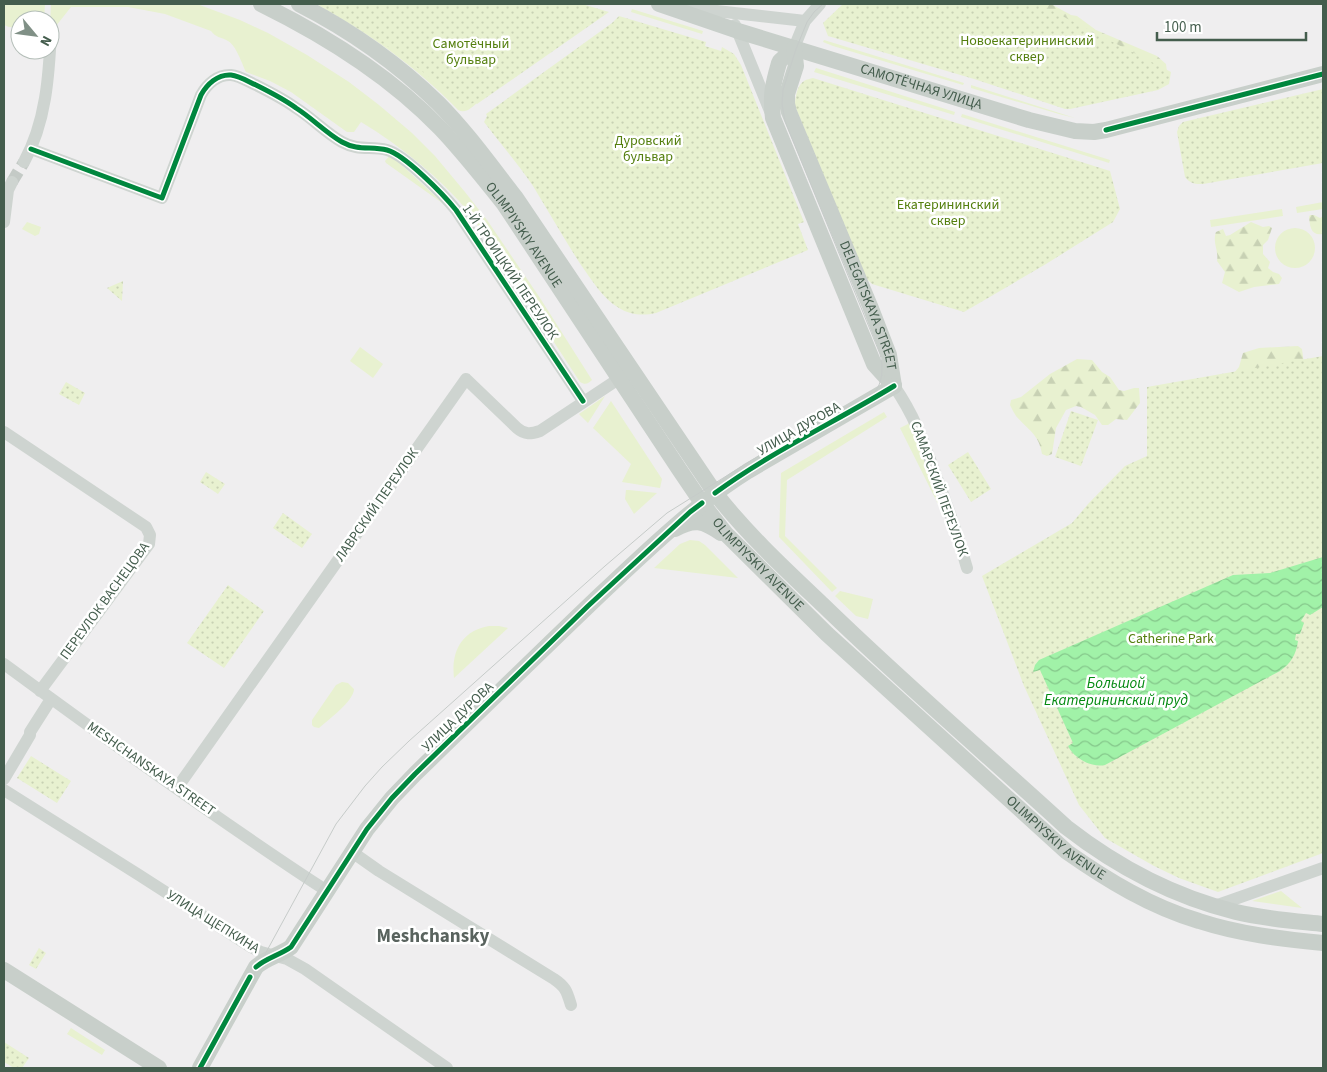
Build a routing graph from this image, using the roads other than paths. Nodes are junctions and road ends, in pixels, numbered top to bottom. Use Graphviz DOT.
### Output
graph roads {
  1 [pos="261,4"];
  2 [pos="299,4"];
  3 [pos="660,4"];
  4 [pos="820,4"];
  5 [pos="729,8"];
  6 [pos="805,21"];
  7 [pos="738,31"];
  8 [pos="794,48"];
  9 [pos="49,60"];
  10 [pos="1323,74"];
  11 [pos="772,118"];
  12 [pos="31,149"];
  13 [pos="24,162"];
  14 [pos="12,182"];
  15 [pos="4,222"];
  16 [pos="620,378"];
  17 [pos="894,386"];
  18 [pos="583,401"];
  19 [pos="4,432"];
  20 [pos="701,501"];
  21 [pos="659,540"];
  22 [pos="734,542"];
  23 [pos="967,568"];
  24 [pos="4,664"];
  25 [pos="40,690"];
  26 [pos="51,699"];
  27 [pos="4,779"];
  28 [pos="177,788"];
  29 [pos="4,790"];
  30 [pos="352,852"];
  31 [pos="1323,868"];
  32 [pos="327,891"];
  33 [pos="1215,906"];
  34 [pos="1323,924"];
  35 [pos="1323,943"];
  36 [pos="260,955"];
  37 [pos="4,970"];
  38 [pos="572,1005"];
  39 [pos="159,1068"];
  40 [pos="200,1068"];
  41 [pos="447,1068"];
  1 -- 16 [label="main road, OLIMPIYSKIY AVENUE"];
  2 -- 20 [label="main road, OLIMPIYSKIY AVENUE"];
  3 -- 5 [label="street"];
  3 -- 7 [label="main road, САМОТЁЧНАЯ УЛИЦА"];
  4 -- 6 [label="street"];
  5 -- 6 [label="street"];
  5 -- 7 [label="street, DELEGATSKAYA STREET"];
  6 -- 8 [label="street"];
  7 -- 8 [label="main road, САМОТЁЧНАЯ УЛИЦА"];
  7 -- 11 [label="street, DELEGATSKAYA STREET"];
  8 -- 10 [label="main road, САМОТЁЧНАЯ УЛИЦА"];
  8 -- 11 [label="main road, DELEGATSKAYA STREET"];
  8 -- 17 [label="main road, DELEGATSKAYA STREET"];
  9 -- 12 [label="street"];
  11 -- 17 [label="main road, DELEGATSKAYA STREET"];
  12 -- 13 [label="street"];
  12 -- 18 [label="street, 1-Й ТРОИЦКИЙ ПЕРЕУЛОК"];
  14 -- 15 [label="street"];
  16 -- 18 [label="street, ЛАВРСКИЙ ПЕРЕУЛОК"];
  16 -- 20 [label="main road, OLIMPIYSKIY AVENUE"];
  17 -- 20 [label="main road, УЛИЦА ДУРОВА"];
  17 -- 23 [label="street, САМАРСКИЙ ПЕРЕУЛОК"];
  18 -- 28 [label="street, ЛАВРСКИЙ ПЕРЕУЛОК"];
  19 -- 25 [label="street, ПЕРЕУЛОК ВАСНЕЦОВА"];
  20 -- 21 [label="main road, УЛИЦА ДУРОВА"];
  20 -- 22 [label="main road, OLIMPIYSKIY AVENUE"];
  20 -- 33 [label="main road, OLIMPIYSKIY AVENUE"];
  21 -- 22 [label="main road"];
  21 -- 30 [label="main road, УЛИЦА ДУРОВА"];
  22 -- 35 [label="main road, OLIMPIYSKIY AVENUE"];
  24 -- 25 [label="street, MESHCHANSKAYA STREET"];
  25 -- 26 [label="street, MESHCHANSKAYA STREET"];
  26 -- 27 [label="street"];
  26 -- 28 [label="street, MESHCHANSKAYA STREET"];
  28 -- 32 [label="street, MESHCHANSKAYA STREET"];
  29 -- 36 [label="street, УЛИЦА ЩЕПКИНА"];
  30 -- 32 [label="main road, УЛИЦА ДУРОВА"];
  30 -- 38 [label="street"];
  31 -- 33 [label="street"];
  32 -- 36 [label="main road, УЛИЦА ДУРОВА"];
  33 -- 34 [label="main road, OLIMPIYSKIY AVENUE"];
  36 -- 40 [label="main road, УЛИЦА ДУРОВА"];
  36 -- 41 [label="street, УЛИЦА ЩЕПКИНА"];
  37 -- 39 [label="main road"];
}
